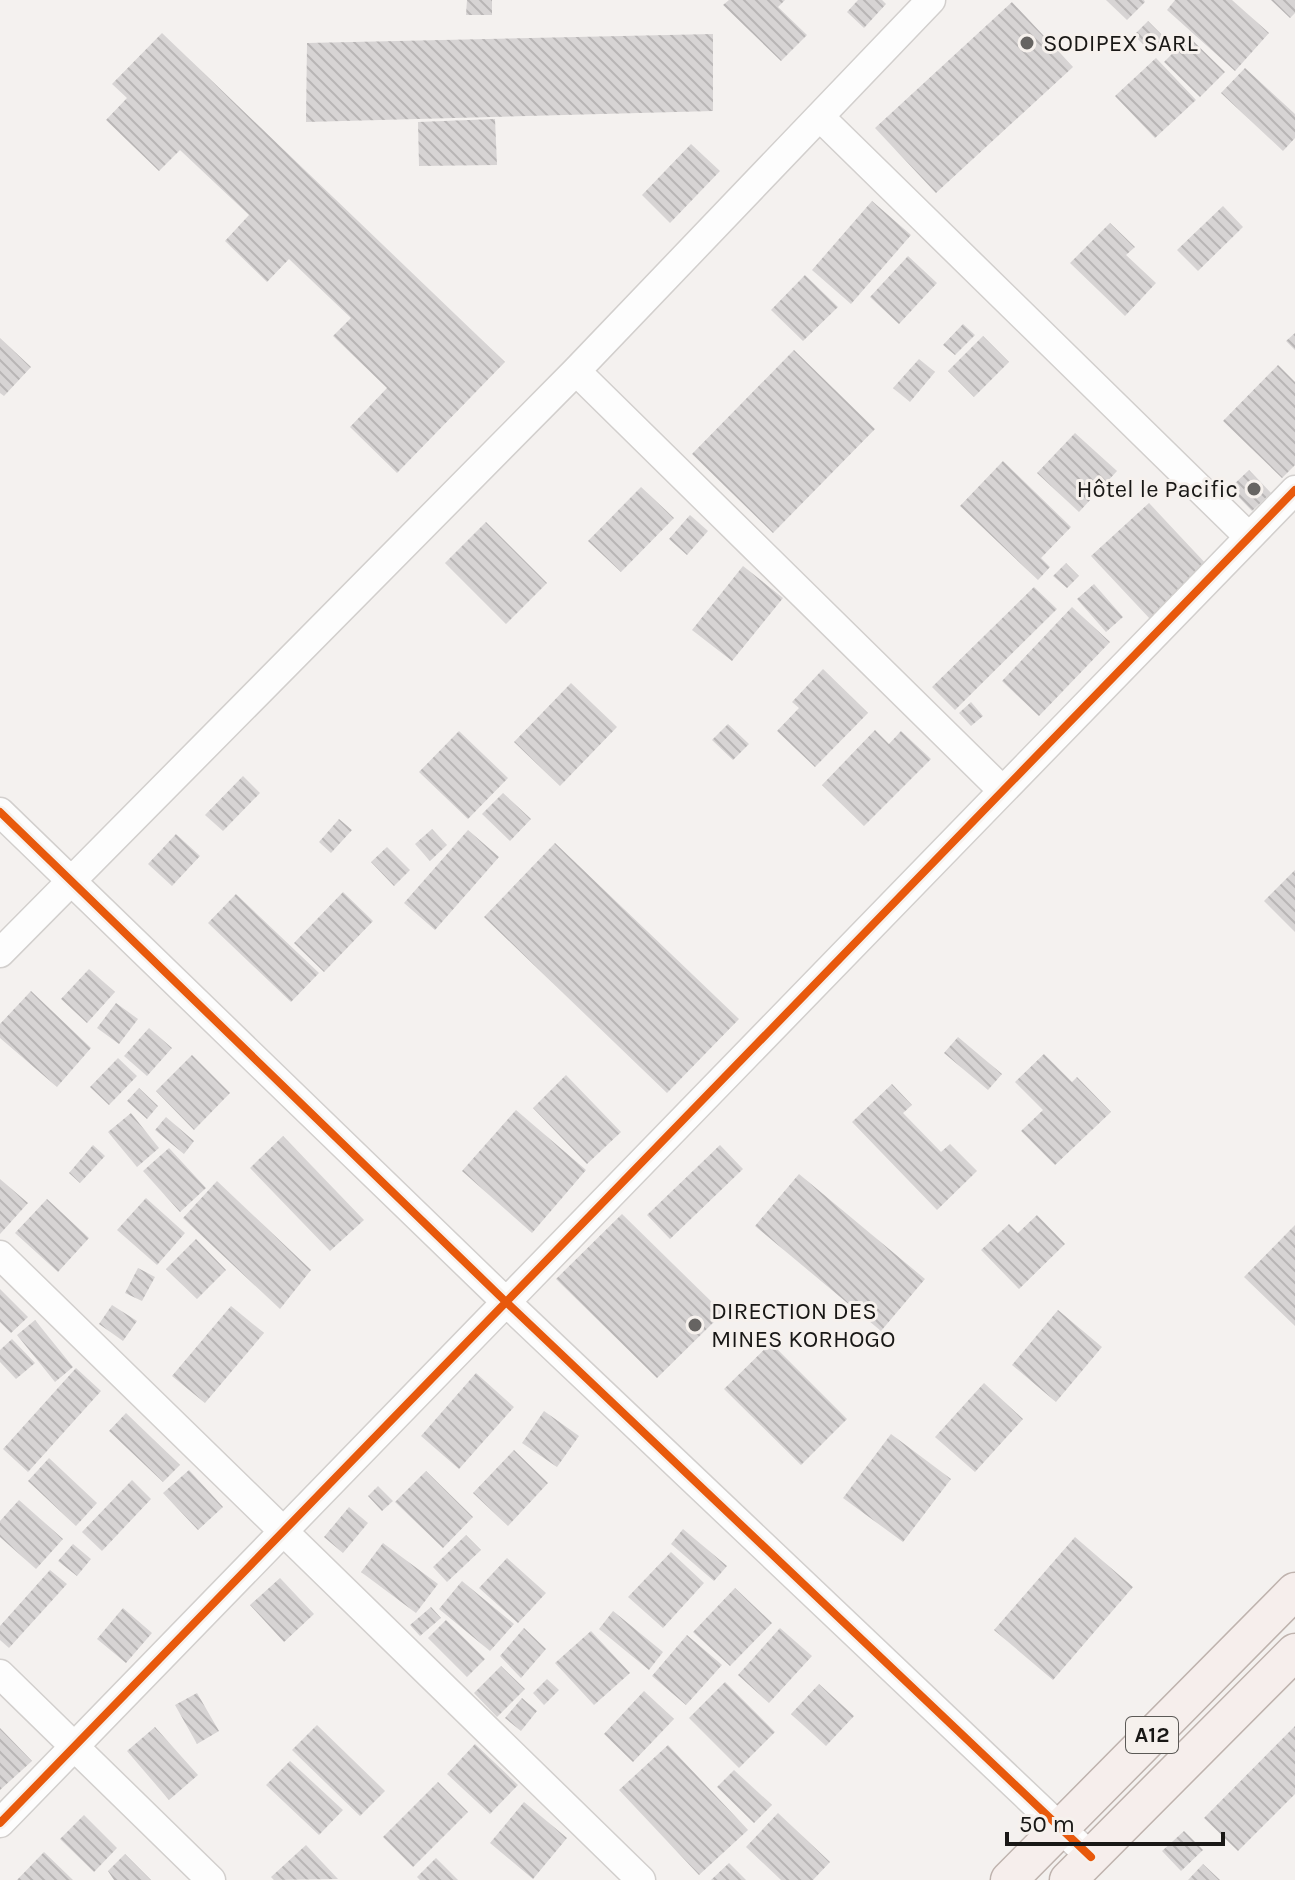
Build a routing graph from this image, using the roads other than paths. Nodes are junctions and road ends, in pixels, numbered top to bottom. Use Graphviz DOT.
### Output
graph roads {
  1 [pos="931,0"];
  2 [pos="820,117"];
  3 [pos="576,371"];
  4 [pos="1295,490"];
  5 [pos="1249,537"];
  6 [pos="1002,790"];
  7 [pos="0,812"];
  8 [pos="70,880"];
  9 [pos="0,953"];
  10 [pos="0,1255"];
  11 [pos="505,1301"];
  12 [pos="284,1529"];
  13 [pos="1295,1591"];
  14 [pos="1295,1652"];
  15 [pos="0,1674"];
  16 [pos="74,1746"];
  17 [pos="0,1823"];
  18 [pos="1060,1827"];
  19 [pos="1079,1868"];
  20 [pos="211,1880"];
  21 [pos="641,1880"];
  22 [pos="1009,1880"];
  1 -- 2 [label="street"];
  2 -- 3 [label="street"];
  2 -- 5 [label="street"];
  3 -- 6 [label="street"];
  3 -- 8 [label="street"];
  4 -- 5 [label="street"];
  5 -- 6 [label="street"];
  6 -- 11 [label="street"];
  7 -- 8 [label="street"];
  8 -- 9 [label="street"];
  8 -- 11 [label="street"];
  10 -- 12 [label="street"];
  11 -- 12 [label="street"];
  11 -- 18 [label="street"];
  12 -- 16 [label="street"];
  12 -- 21 [label="street"];
  13 -- 18 [label="main road, A12"];
  14 -- 19 [label="main road, A12"];
  15 -- 16 [label="street"];
  16 -- 17 [label="street"];
  16 -- 20 [label="street"];
  18 -- 19 [label="street"];
  18 -- 22 [label="main road, A12"];
}
